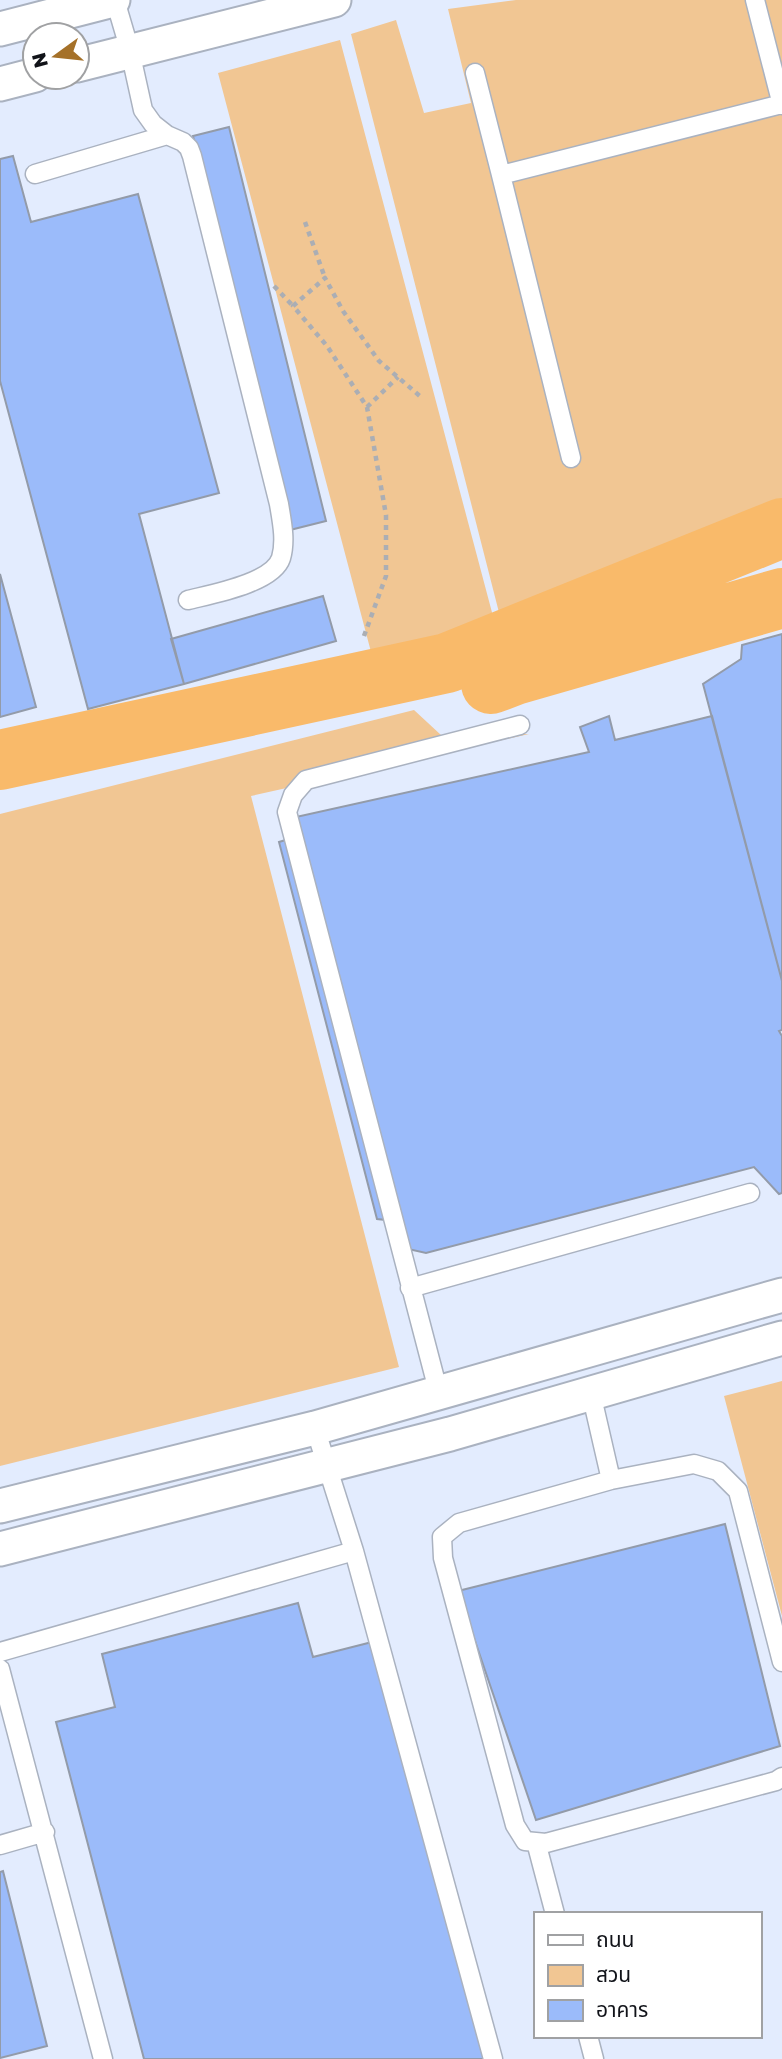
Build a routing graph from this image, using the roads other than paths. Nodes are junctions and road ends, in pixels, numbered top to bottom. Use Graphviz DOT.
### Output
graph roads {
  1 [pos="114,0"];
  2 [pos="755,0"];
  3 [pos="315,2"];
  4 [pos="0,29"];
  5 [pos="130,51"];
  6 [pos="91,61"];
  7 [pos="475,73"];
  8 [pos="21,79"];
  9 [pos="0,84"];
  10 [pos="782,105"];
  11 [pos="167,135"];
  12 [pos="35,174"];
  13 [pos="501,175"];
  14 [pos="571,457"];
  15 [pos="188,600"];
  16 [pos="520,725"];
  17 [pos="750,1193"];
  18 [pos="410,1288"];
  19 [pos="782,1295"];
  20 [pos="782,1338"];
  21 [pos="591,1393"];
  22 [pos="439,1394"];
  23 [pos="315,1428"];
  24 [pos="326,1465"];
  25 [pos="611,1480"];
  26 [pos="0,1506"];
  27 [pos="0,1549"];
  28 [pos="354,1551"];
  29 [pos="0,1652"];
  30 [pos="782,1662"];
  31 [pos="0,1670"];
  32 [pos="782,1777"];
  33 [pos="45,1832"];
  34 [pos="536,1842"];
  35 [pos="0,1845"];
  36 [pos="554,1912"];
  37 [pos="589,2038"];
  38 [pos="103,2059"];
  39 [pos="493,2059"];
  40 [pos="594,2059"];
  1 -- 4 [label="street"];
  1 -- 5 [label="lane"];
  2 -- 10 [label="lane"];
  3 -- 5 [label="street"];
  5 -- 6 [label="street"];
  5 -- 11 [label="lane"];
  7 -- 13 [label="lane"];
  8 -- 9 [label="street"];
  10 -- 13 [label="lane"];
  11 -- 12 [label="lane"];
  11 -- 15 [label="lane"];
  13 -- 14 [label="lane"];
  16 -- 18 [label="lane"];
  17 -- 18 [label="lane"];
  18 -- 22 [label="lane"];
  19 -- 22 [label="street"];
  20 -- 21 [label="street"];
  21 -- 24 [label="street"];
  21 -- 25 [label="lane"];
  22 -- 23 [label="street"];
  23 -- 24 [label="lane"];
  23 -- 26 [label="street"];
  24 -- 27 [label="street"];
  24 -- 28 [label="lane"];
  25 -- 30 [label="lane"];
  25 -- 34 [label="lane"];
  28 -- 29 [label="lane"];
  28 -- 39 [label="lane"];
  31 -- 33 [label="lane"];
  32 -- 34 [label="lane"];
  33 -- 35 [label="lane"];
  33 -- 38 [label="lane"];
  34 -- 36 [label="lane"];
  37 -- 40 [label="lane"];
}
